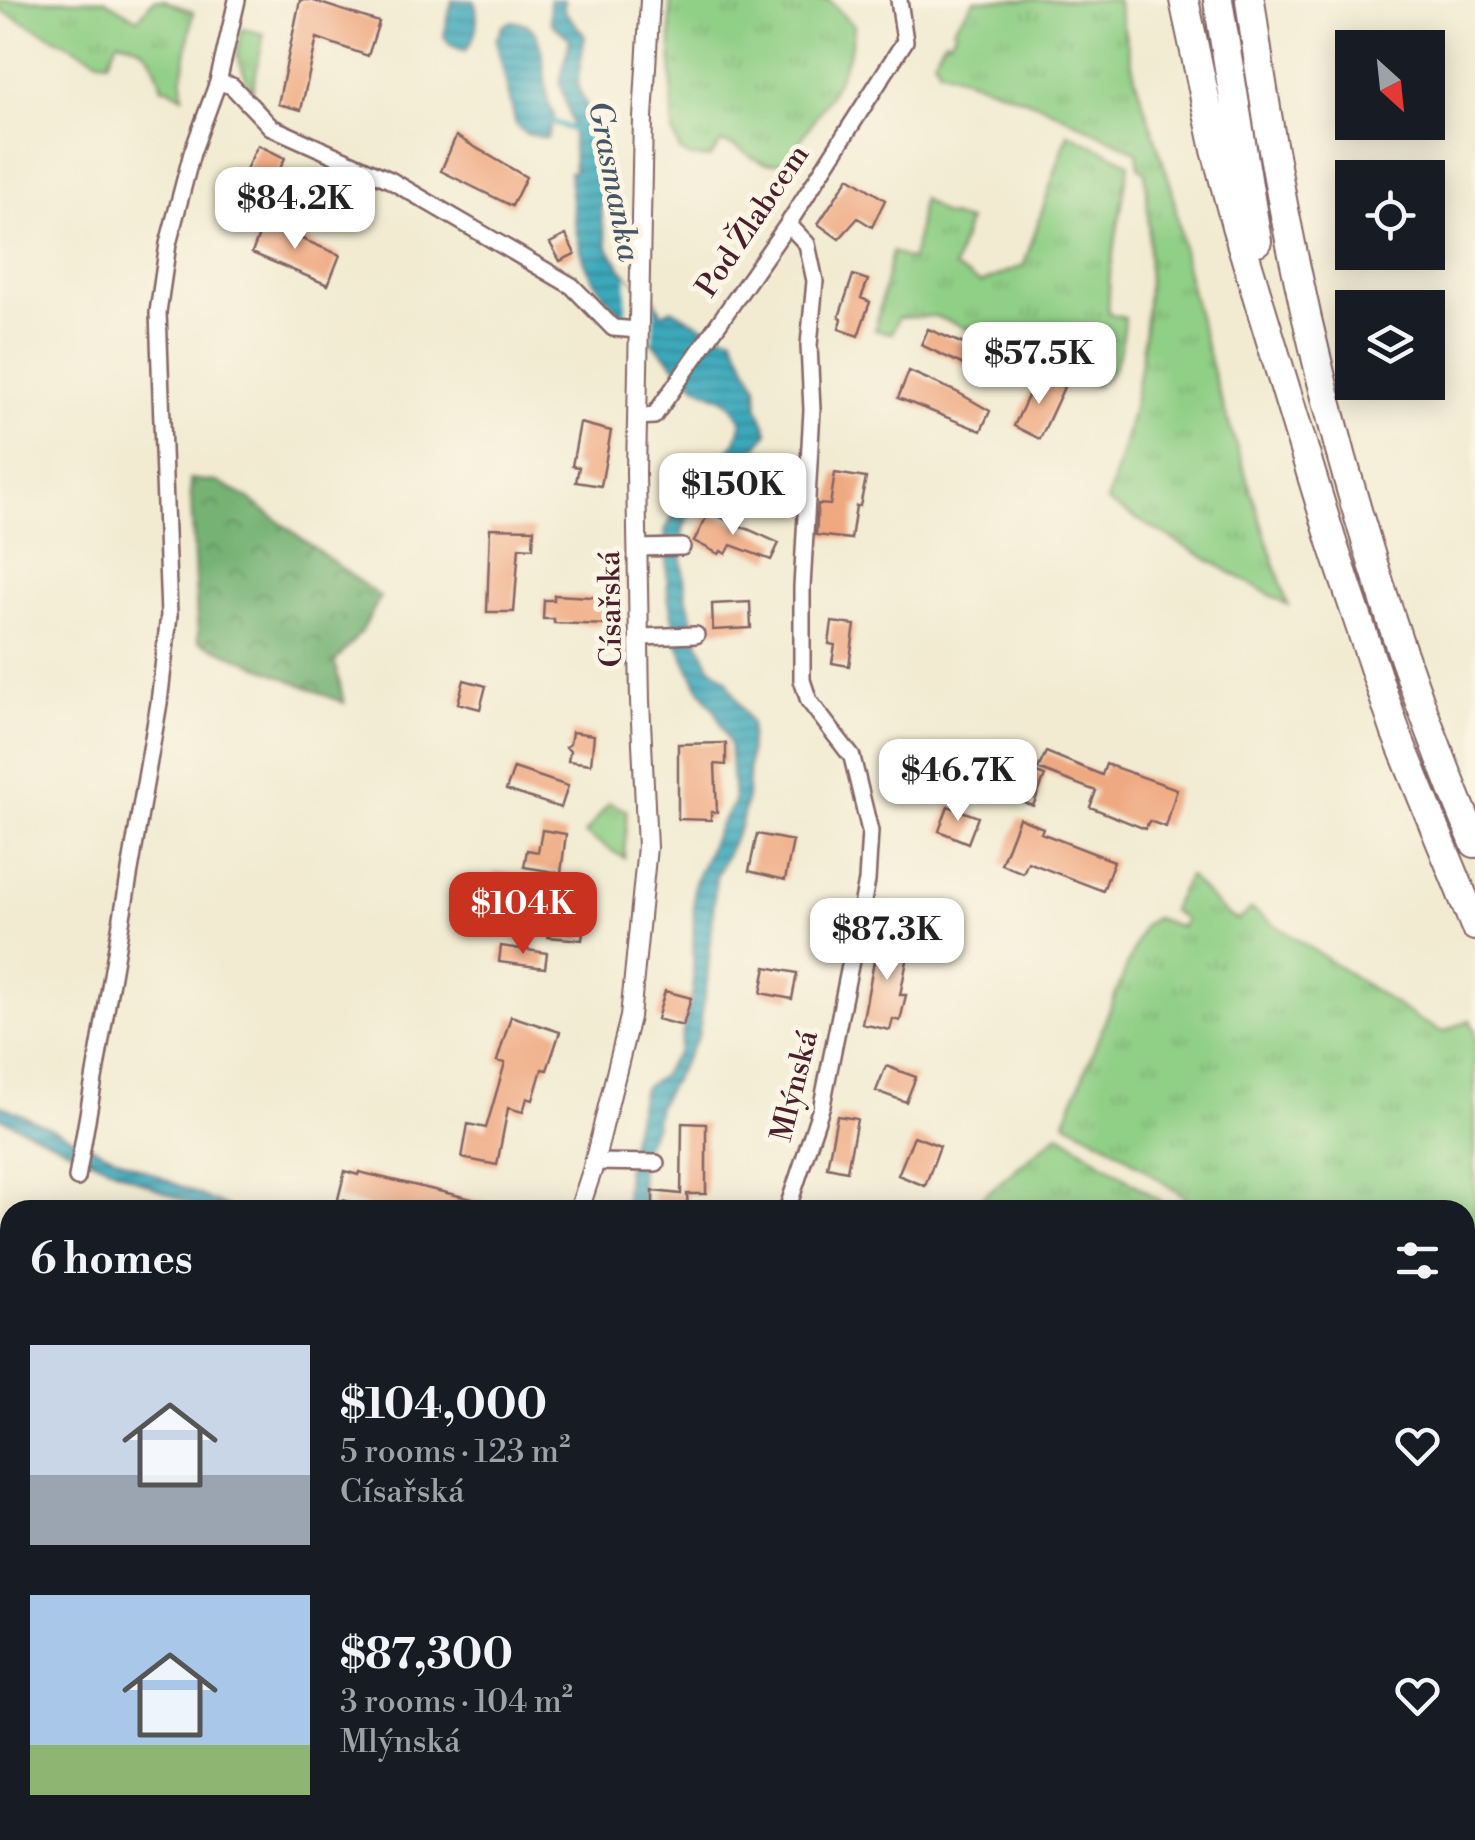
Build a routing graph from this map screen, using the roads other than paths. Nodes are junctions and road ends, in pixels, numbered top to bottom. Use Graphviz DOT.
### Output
graph roads {
  1 [pos="237,0"];
  2 [pos="650,0"];
  3 [pos="899,0"];
  4 [pos="1184,0"];
  5 [pos="1218,0"];
  6 [pos="1250,0"];
  7 [pos="218,82"];
  8 [pos="788,224"];
  9 [pos="639,330"];
  10 [pos="638,417"];
  11 [pos="1298,423"];
  12 [pos="682,547"];
  13 [pos="637,548"];
  14 [pos="696,635"];
  15 [pos="641,638"];
  16 [pos="1475,844"];
  17 [pos="1475,926"];
  18 [pos="594,1162"];
  19 [pos="656,1163"];
  20 [pos="78,1178"];
  21 [pos="582,1200"];
  22 [pos="791,1200"];
  1 -- 7 [label="street"];
  2 -- 9 [label="street, Císařská"];
  3 -- 8 [label="street, Pod Žlabcem"];
  4 -- 11 [label="highway"];
  5 -- 11 [label="highway"];
  6 -- 16 [label="highway"];
  7 -- 9 [label="street"];
  7 -- 20 [label="street"];
  8 -- 10 [label="street, Pod Žlabcem"];
  8 -- 22 [label="street, Mlýnská"];
  9 -- 10 [label="street, Císařská"];
  10 -- 13 [label="street, Císařská"];
  11 -- 17 [label="highway"];
  12 -- 13 [label="street"];
  13 -- 15 [label="street, Císařská"];
  14 -- 15 [label="street"];
  15 -- 18 [label="street, Císařská"];
  18 -- 19 [label="street"];
  18 -- 21 [label="street, Císařská"];
}
